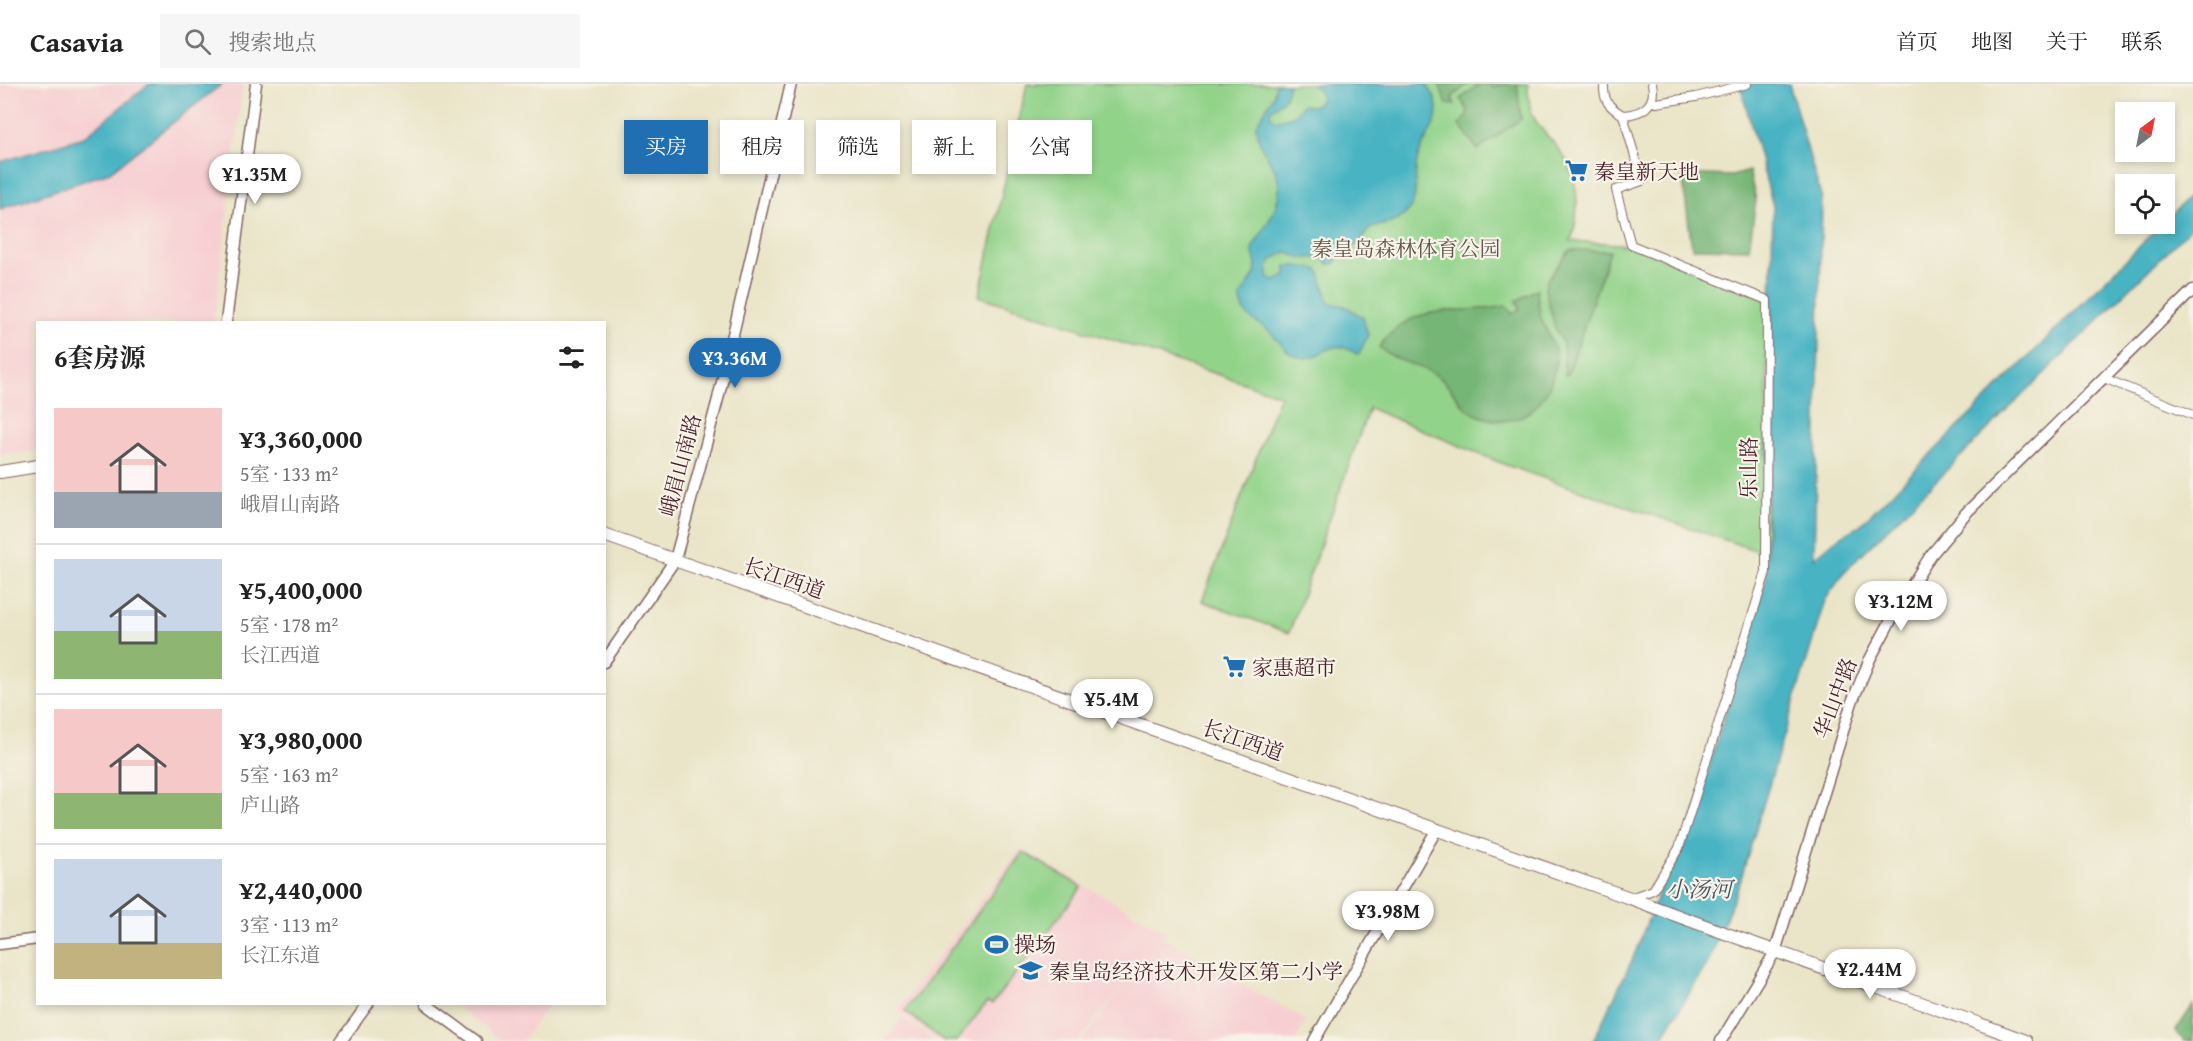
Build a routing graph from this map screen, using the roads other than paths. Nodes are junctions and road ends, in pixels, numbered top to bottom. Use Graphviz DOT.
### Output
graph roads {
  1 [pos="256,84"];
  2 [pos="791,84"];
  3 [pos="1604,84"];
  4 [pos="1652,84"];
  5 [pos="1747,84"];
  6 [pos="1651,100"];
  7 [pos="1623,115"];
  8 [pos="2193,290"];
  9 [pos="226,321"];
  10 [pos="2103,378"];
  11 [pos="2193,415"];
  12 [pos="36,466"];
  13 [pos="0,472"];
  14 [pos="606,536"];
  15 [pos="675,560"];
  16 [pos="606,659"];
  17 [pos="1437,829"];
  18 [pos="1630,898"];
  19 [pos="36,939"];
  20 [pos="0,944"];
  21 [pos="1775,952"];
  22 [pos="367,1005"];
  23 [pos="427,1005"];
  24 [pos="341,1041"];
  25 [pos="476,1041"];
  26 [pos="1314,1041"];
  27 [pos="1722,1041"];
  28 [pos="2026,1041"];
  1 -- 9 [label="street"];
  2 -- 15 [label="street, 峨眉山南路"];
  3 -- 7 [label="street, 乐山路"];
  4 -- 6 [label="street"];
  5 -- 6 [label="street"];
  6 -- 7 [label="street"];
  7 -- 18 [label="street, 乐山路"];
  8 -- 10 [label="street, 华山中路"];
  10 -- 11 [label="street"];
  10 -- 21 [label="street, 华山中路"];
  12 -- 13 [label="main road"];
  14 -- 15 [label="main road, 长江西道"];
  15 -- 16 [label="street, 峨眉山南路"];
  15 -- 17 [label="main road, 长江西道"];
  17 -- 18 [label="main road, 长江西道"];
  17 -- 26 [label="street"];
  18 -- 21 [label="main road, 长江西道"];
  19 -- 20 [label="street"];
  21 -- 27 [label="street, 华山中路"];
  21 -- 28 [label="main road, 长江西道"];
  22 -- 24 [label="street"];
  23 -- 25 [label="street"];
}
